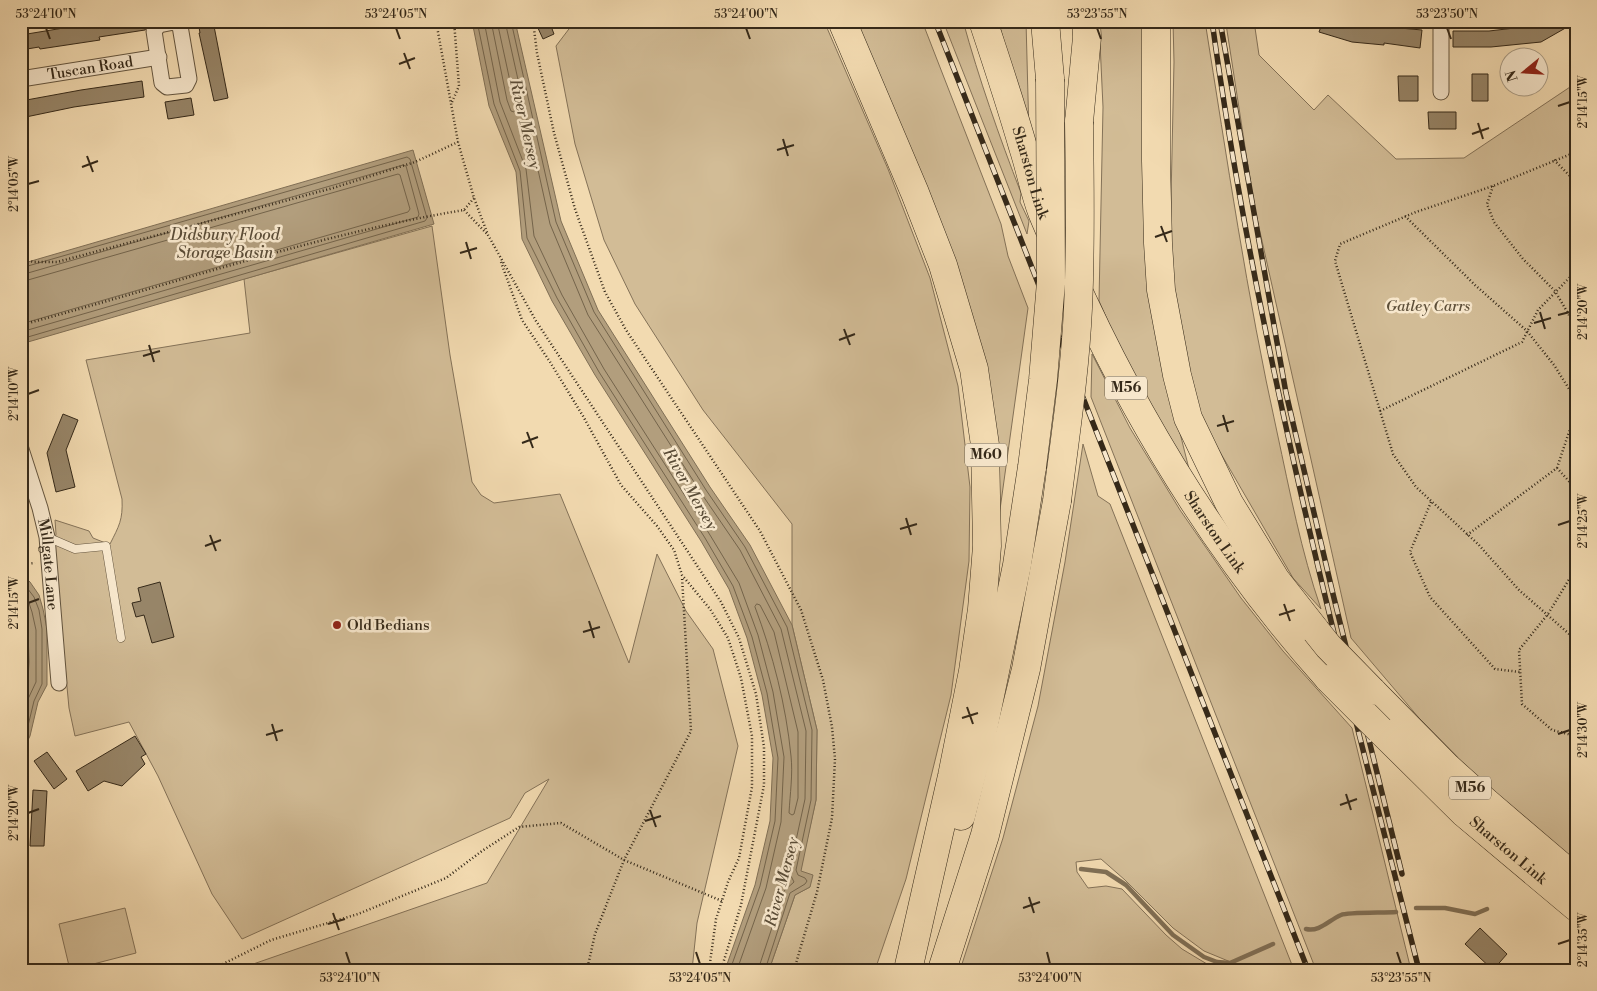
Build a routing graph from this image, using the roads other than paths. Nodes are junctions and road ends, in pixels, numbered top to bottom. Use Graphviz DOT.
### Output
graph roads {
  1 [pos="842,21"];
  2 [pos="982,21"];
  3 [pos="988,21"];
  4 [pos="1045,21"];
  5 [pos="1072,21"];
  6 [pos="1086,21"];
  7 [pos="1156,21"];
  8 [pos="1441,21"];
  9 [pos="159,57"];
  10 [pos="996,59"];
  11 [pos="21,79"];
  12 [pos="1441,92"];
  13 [pos="1079,122"];
  14 [pos="21,449"];
  15 [pos="47,537"];
  16 [pos="121,638"];
  17 [pos="60,683"];
  18 [pos="1576,879"];
  19 [pos="1576,907"];
  20 [pos="909,970"];
  21 [pos="942,970"];
  1 -- 20 [label="highway, M60"];
  2 -- 10 [label="highway, M56"];
  3 -- 10 [label="highway"];
  4 -- 20 [label="highway, M60, bridge"];
  5 -- 13 [label="highway"];
  6 -- 13 [label="highway"];
  7 -- 18 [label="highway, Sharston Link / M56, bridge"];
  8 -- 12 [label="street"];
  9 -- 11 [label="street, Tuscan Road"];
  10 -- 19 [label="highway, Sharston Link / M56, bridge"];
  13 -- 21 [label="highway, bridge"];
  14 -- 15 [label="street, Millgate Lane"];
  15 -- 16 [label="lane"];
  15 -- 17 [label="street, Millgate Lane"];
}
